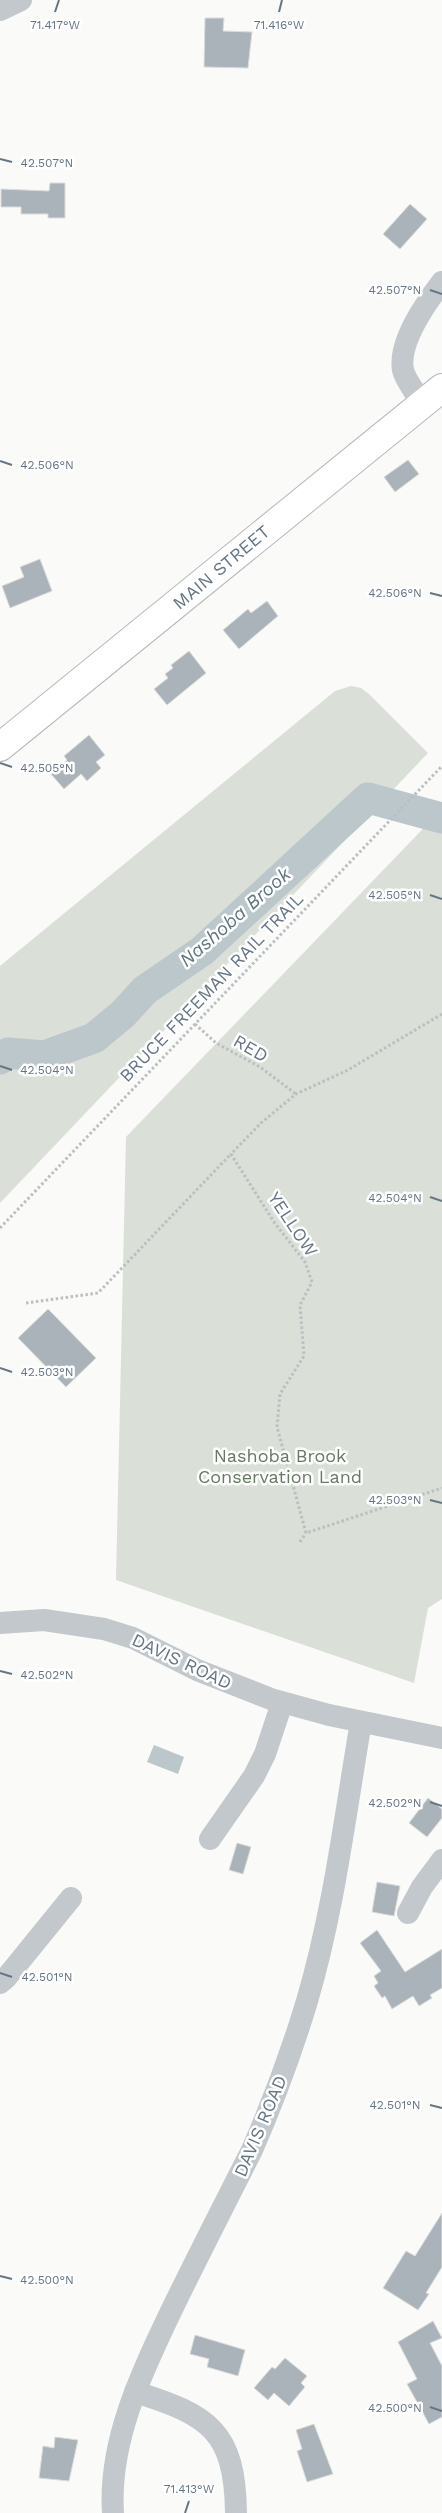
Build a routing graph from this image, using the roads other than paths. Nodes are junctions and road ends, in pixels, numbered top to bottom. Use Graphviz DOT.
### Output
graph roads {
  1 [pos="21,0"];
  2 [pos="0,10"];
  3 [pos="442,282"];
  4 [pos="432,396"];
  5 [pos="0,747"];
  6 [pos="0,1623"];
  7 [pos="282,1703"];
  8 [pos="361,1722"];
  9 [pos="442,1738"];
  10 [pos="210,1839"];
  11 [pos="442,1860"];
  12 [pos="71,1898"];
  13 [pos="408,1912"];
  14 [pos="0,1983"];
  15 [pos="135,2392"];
  16 [pos="113,2513"];
  17 [pos="236,2513"];
  1 -- 2 [label="street"];
  3 -- 4 [label="street"];
  4 -- 5 [label="main road, MAIN STREET"];
  6 -- 7 [label="street, DAVIS ROAD"];
  7 -- 8 [label="street, DAVIS ROAD"];
  7 -- 10 [label="street"];
  8 -- 9 [label="street, DAVIS ROAD"];
  8 -- 15 [label="street, DAVIS ROAD"];
  11 -- 13 [label="street"];
  12 -- 14 [label="street"];
  15 -- 16 [label="street, DAVIS ROAD"];
  15 -- 17 [label="street"];
}
